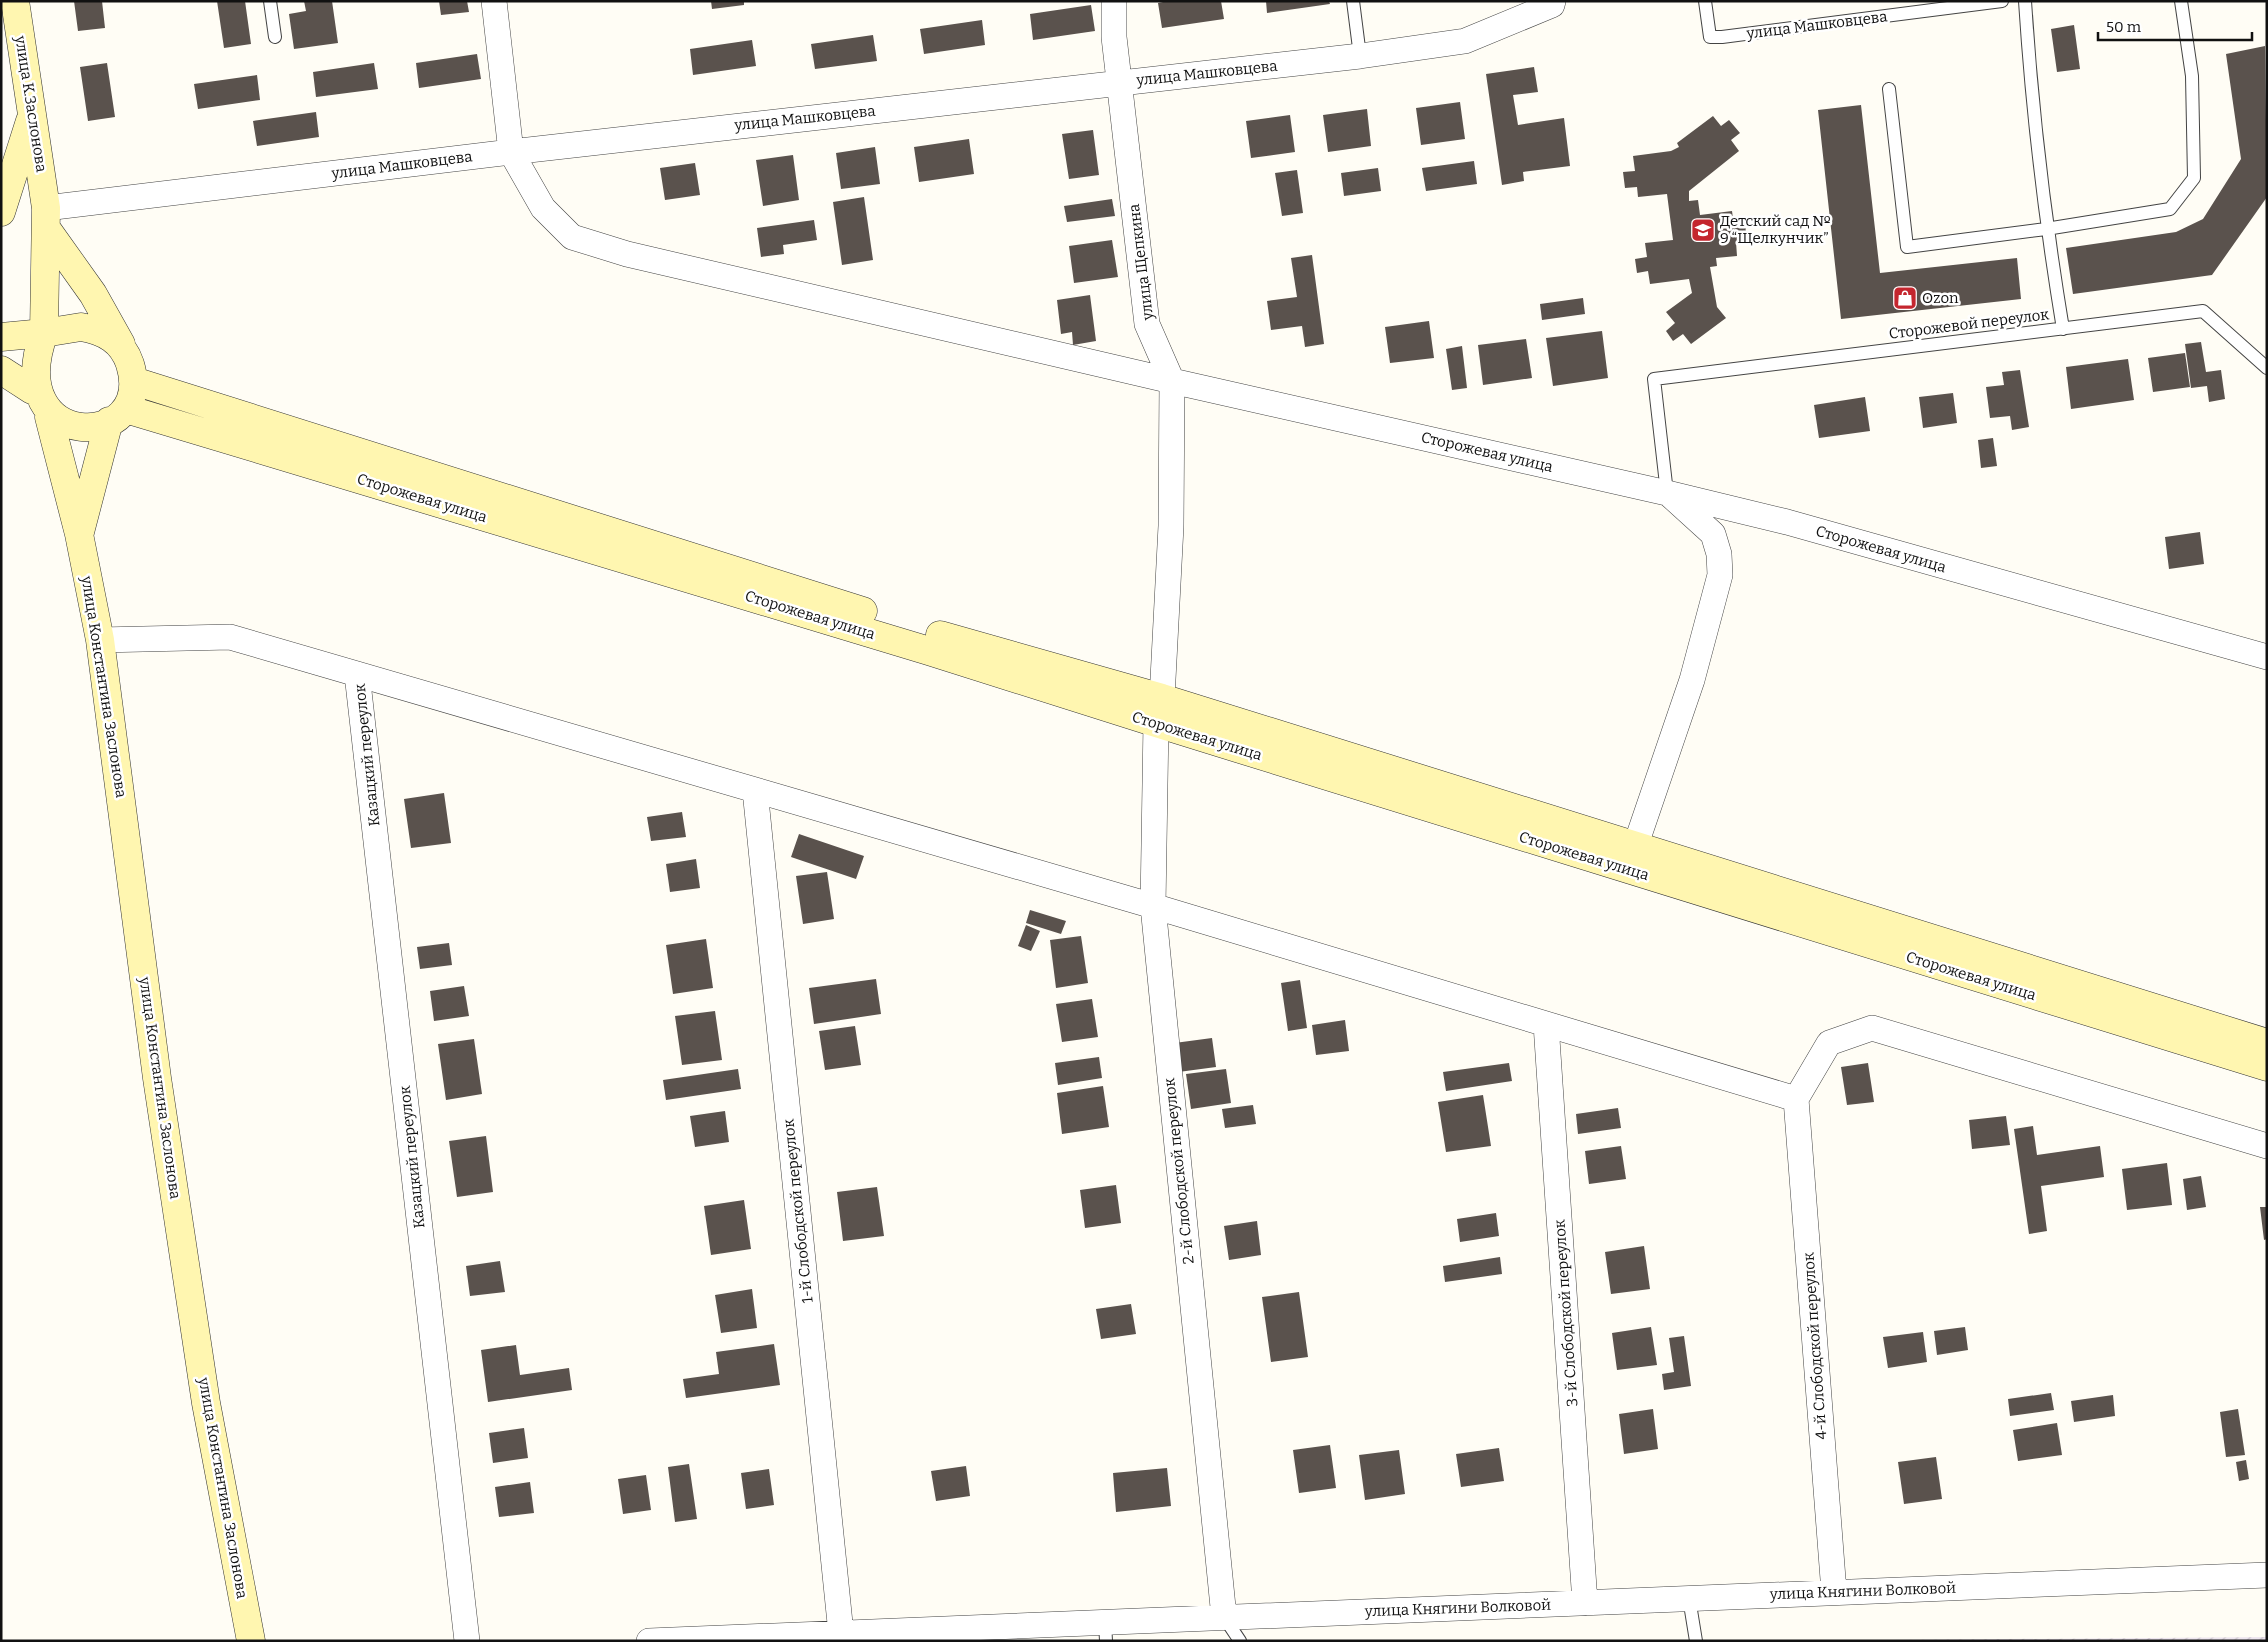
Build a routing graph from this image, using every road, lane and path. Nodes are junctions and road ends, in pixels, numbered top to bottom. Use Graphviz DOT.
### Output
graph roads {
  1 [pos="270,1"];
  2 [pos="494,1"];
  3 [pos="1114,1"];
  4 [pos="1352,1"];
  5 [pos="1553,1"];
  6 [pos="1705,1"];
  7 [pos="2002,1"];
  8 [pos="2025,1"];
  9 [pos="2180,1"];
  10 [pos="11,7"];
  11 [pos="1913,7"];
  12 [pos="275,37"];
  13 [pos="1360,56"];
  14 [pos="1119,83"];
  15 [pos="1889,89"];
  16 [pos="33,113"];
  17 [pos="511,152"];
  18 [pos="1,212"];
  19 [pos="46,218"];
  20 [pos="2046,229"];
  21 [pos="2063,329"];
  22 [pos="44,333"];
  23 [pos="1,337"];
  24 [pos="127,354"];
  25 [pos="2267,368"];
  26 [pos="1,370"];
  27 [pos="134,381"];
  28 [pos="1172,381"];
  29 [pos="32,390"];
  30 [pos="118,415"];
  31 [pos="49,417"];
  32 [pos="1667,492"];
  33 [pos="79,534"];
  34 [pos="100,640"];
  35 [pos="2267,657"];
  36 [pos="357,674"];
  37 [pos="1159,711"];
  38 [pos="755,790"];
  39 [pos="1635,847"];
  40 [pos="1152,906"];
  41 [pos="1546,1024"];
  42 [pos="2267,1043"];
  43 [pos="2267,1067"];
  44 [pos="1796,1099"];
  45 [pos="2267,1146"];
  46 [pos="2267,1575"];
  47 [pos="1834,1592"];
  48 [pos="1689,1598"];
  49 [pos="1585,1603"];
  50 [pos="1224,1617"];
  51 [pos="1106,1631"];
  52 [pos="840,1633"];
  53 [pos="1022,1633"];
  54 [pos="870,1636"];
  55 [pos="690,1640"];
  56 [pos="251,1641"];
  57 [pos="467,1641"];
  58 [pos="649,1641"];
  59 [pos="1240,1641"];
  60 [pos="1696,1641"];
  1 -- 12 [label="lane"];
  2 -- 17 [label="street"];
  3 -- 14 [label="street, улица Щепкина"];
  4 -- 13 [label="lane"];
  5 -- 13 [label="street, улица Машковцева"];
  6 -- 11 [label="lane, улица Машковцева"];
  7 -- 11 [label="lane, улица Машковцева"];
  8 -- 20 [label="lane"];
  9 -- 20 [label="lane"];
  10 -- 16 [label="main road, улица К.Заслонова"];
  13 -- 14 [label="street, улица Машковцева"];
  14 -- 17 [label="street, улица Машковцева"];
  14 -- 28 [label="street, улица Щепкина"];
  15 -- 20 [label="lane"];
  16 -- 18 [label="main road"];
  16 -- 19 [label="main road, улица К.Заслонова"];
  17 -- 19 [label="street, улица Машковцева"];
  17 -- 28 [label="street, Сторожевая улица"];
  19 -- 22 [label="main road, улица К.Заслонова"];
  19 -- 24 [label="main road"];
  20 -- 21 [label="lane"];
  21 -- 25 [label="lane, Сторожевой переулок"];
  21 -- 32 [label="lane, Сторожевой переулок"];
  22 -- 23 [label="main road"];
  22 -- 24 [label="main road"];
  22 -- 29 [label="main road"];
  24 -- 27 [label="main road"];
  26 -- 29 [label="main road"];
  27 -- 30 [label="main road"];
  27 -- 37 [label="main road, Сторожевая улица"];
  28 -- 32 [label="street, Сторожевая улица"];
  28 -- 37 [label="street, улица Щепкина"];
  29 -- 31 [label="main road"];
  30 -- 31 [label="main road"];
  30 -- 33 [label="main road"];
  30 -- 37 [label="main road, Сторожевая улица"];
  31 -- 33 [label="main road, улица Константина Заслонова"];
  32 -- 35 [label="street, Сторожевая улица"];
  32 -- 39 [label="street"];
  33 -- 34 [label="main road, улица Константина Заслонова"];
  34 -- 36 [label="street"];
  34 -- 56 [label="main road, улица Константина Заслонова"];
  36 -- 38 [label="street"];
  36 -- 57 [label="street, Казацкий переулок"];
  37 -- 39 [label="main road, Сторожевая улица"];
  37 -- 40 [label="street, 2-й Слободской переулок"];
  37 -- 43 [label="main road, Сторожевая улица"];
  38 -- 40 [label="street"];
  38 -- 52 [label="street, 1-й Слободской переулок"];
  39 -- 42 [label="main road, Сторожевая улица"];
  40 -- 41 [label="street"];
  40 -- 50 [label="street, 2-й Слободской переулок"];
  41 -- 44 [label="street"];
  41 -- 49 [label="street, 3-й Слободской переулок"];
  44 -- 45 [label="street"];
  44 -- 47 [label="street, 4-й Слободской переулок"];
  46 -- 47 [label="street, улица Княгини Волковой"];
  47 -- 48 [label="street, улица Княгини Волковой"];
  48 -- 49 [label="street, улица Княгини Волковой"];
  48 -- 60 [label="lane"];
  49 -- 50 [label="street, улица Княгини Волковой"];
  50 -- 51 [label="street, улица Княгини Волковой"];
  50 -- 59 [label="lane"];
  51 -- 53 [label="street, улица Княгини Волковой"];
  52 -- 54 [label="street, улица Княгини Волковой"];
  52 -- 55 [label="street, улица Княгини Волковой"];
  53 -- 54 [label="street, улица Княгини Волковой"];
  55 -- 58 [label="street, улица Княгини Волковой"];
}
